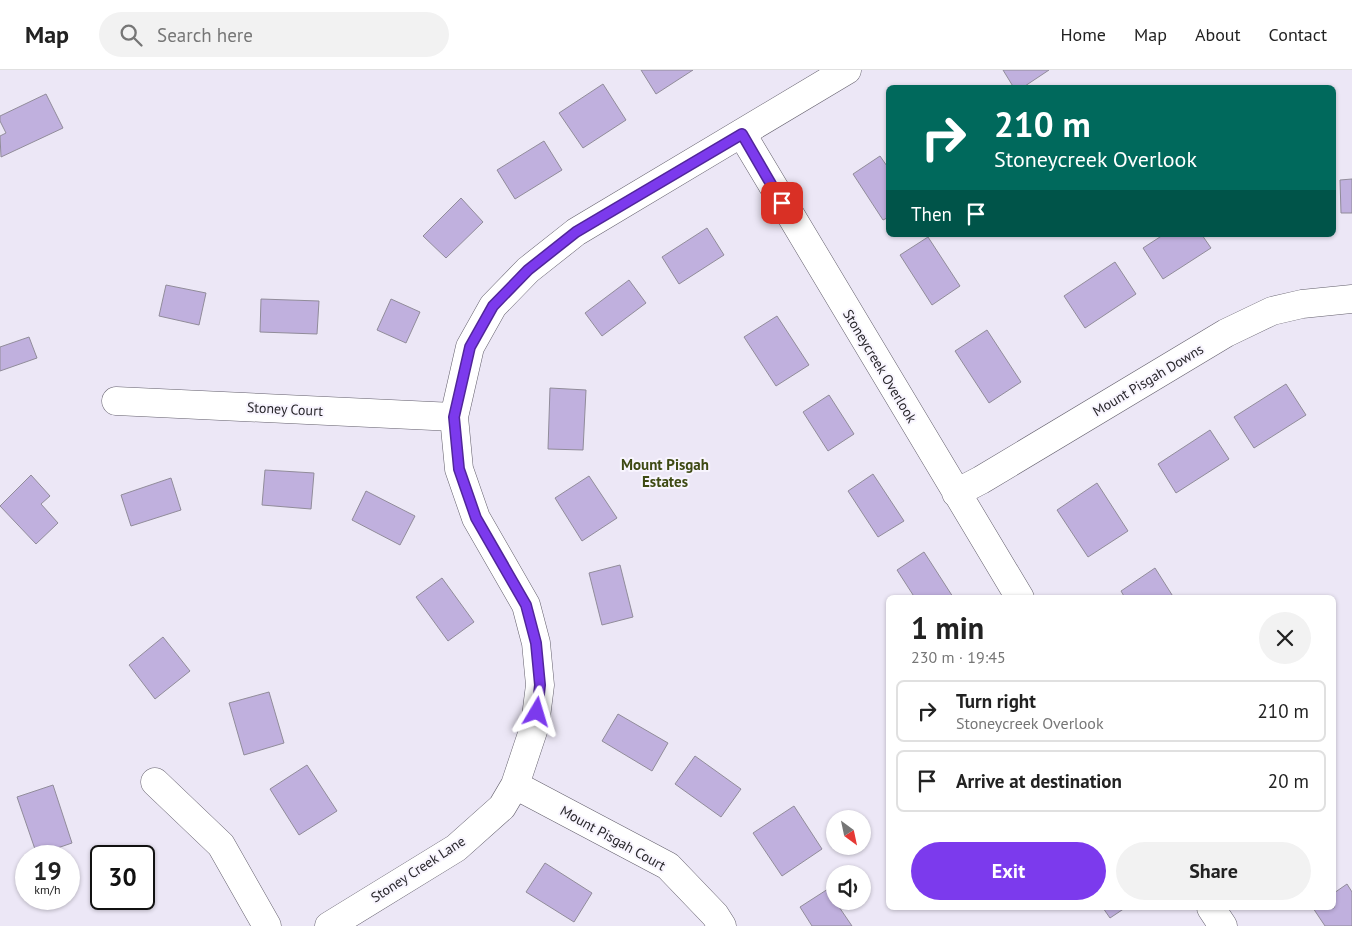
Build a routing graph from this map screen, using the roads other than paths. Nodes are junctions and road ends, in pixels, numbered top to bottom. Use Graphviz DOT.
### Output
graph roads {
  1 [pos="847,70"];
  2 [pos="742,134"];
  3 [pos="1352,299"];
  4 [pos="116,401"];
  5 [pos="454,417"];
  6 [pos="956,493"];
  7 [pos="1018,595"];
  8 [pos="155,782"];
  9 [pos="515,786"];
  10 [pos="1213,910"];
  11 [pos="267,926"];
  12 [pos="329,926"];
  13 [pos="722,926"];
  14 [pos="1223,926"];
  1 -- 2 [label="street, Stoney Creek Lane"];
  2 -- 5 [label="street, Stoney Creek Lane"];
  2 -- 6 [label="street, Stoneycreek Overlook"];
  3 -- 6 [label="street, Mount Pisgah Downs"];
  4 -- 5 [label="street, Stoney Court"];
  5 -- 9 [label="street, Stoney Creek Lane"];
  6 -- 7 [label="street, Stoneycreek Overlook"];
  8 -- 11 [label="street"];
  9 -- 12 [label="street, Stoney Creek Lane"];
  9 -- 13 [label="street, Mount Pisgah Court"];
  10 -- 14 [label="street"];
}
